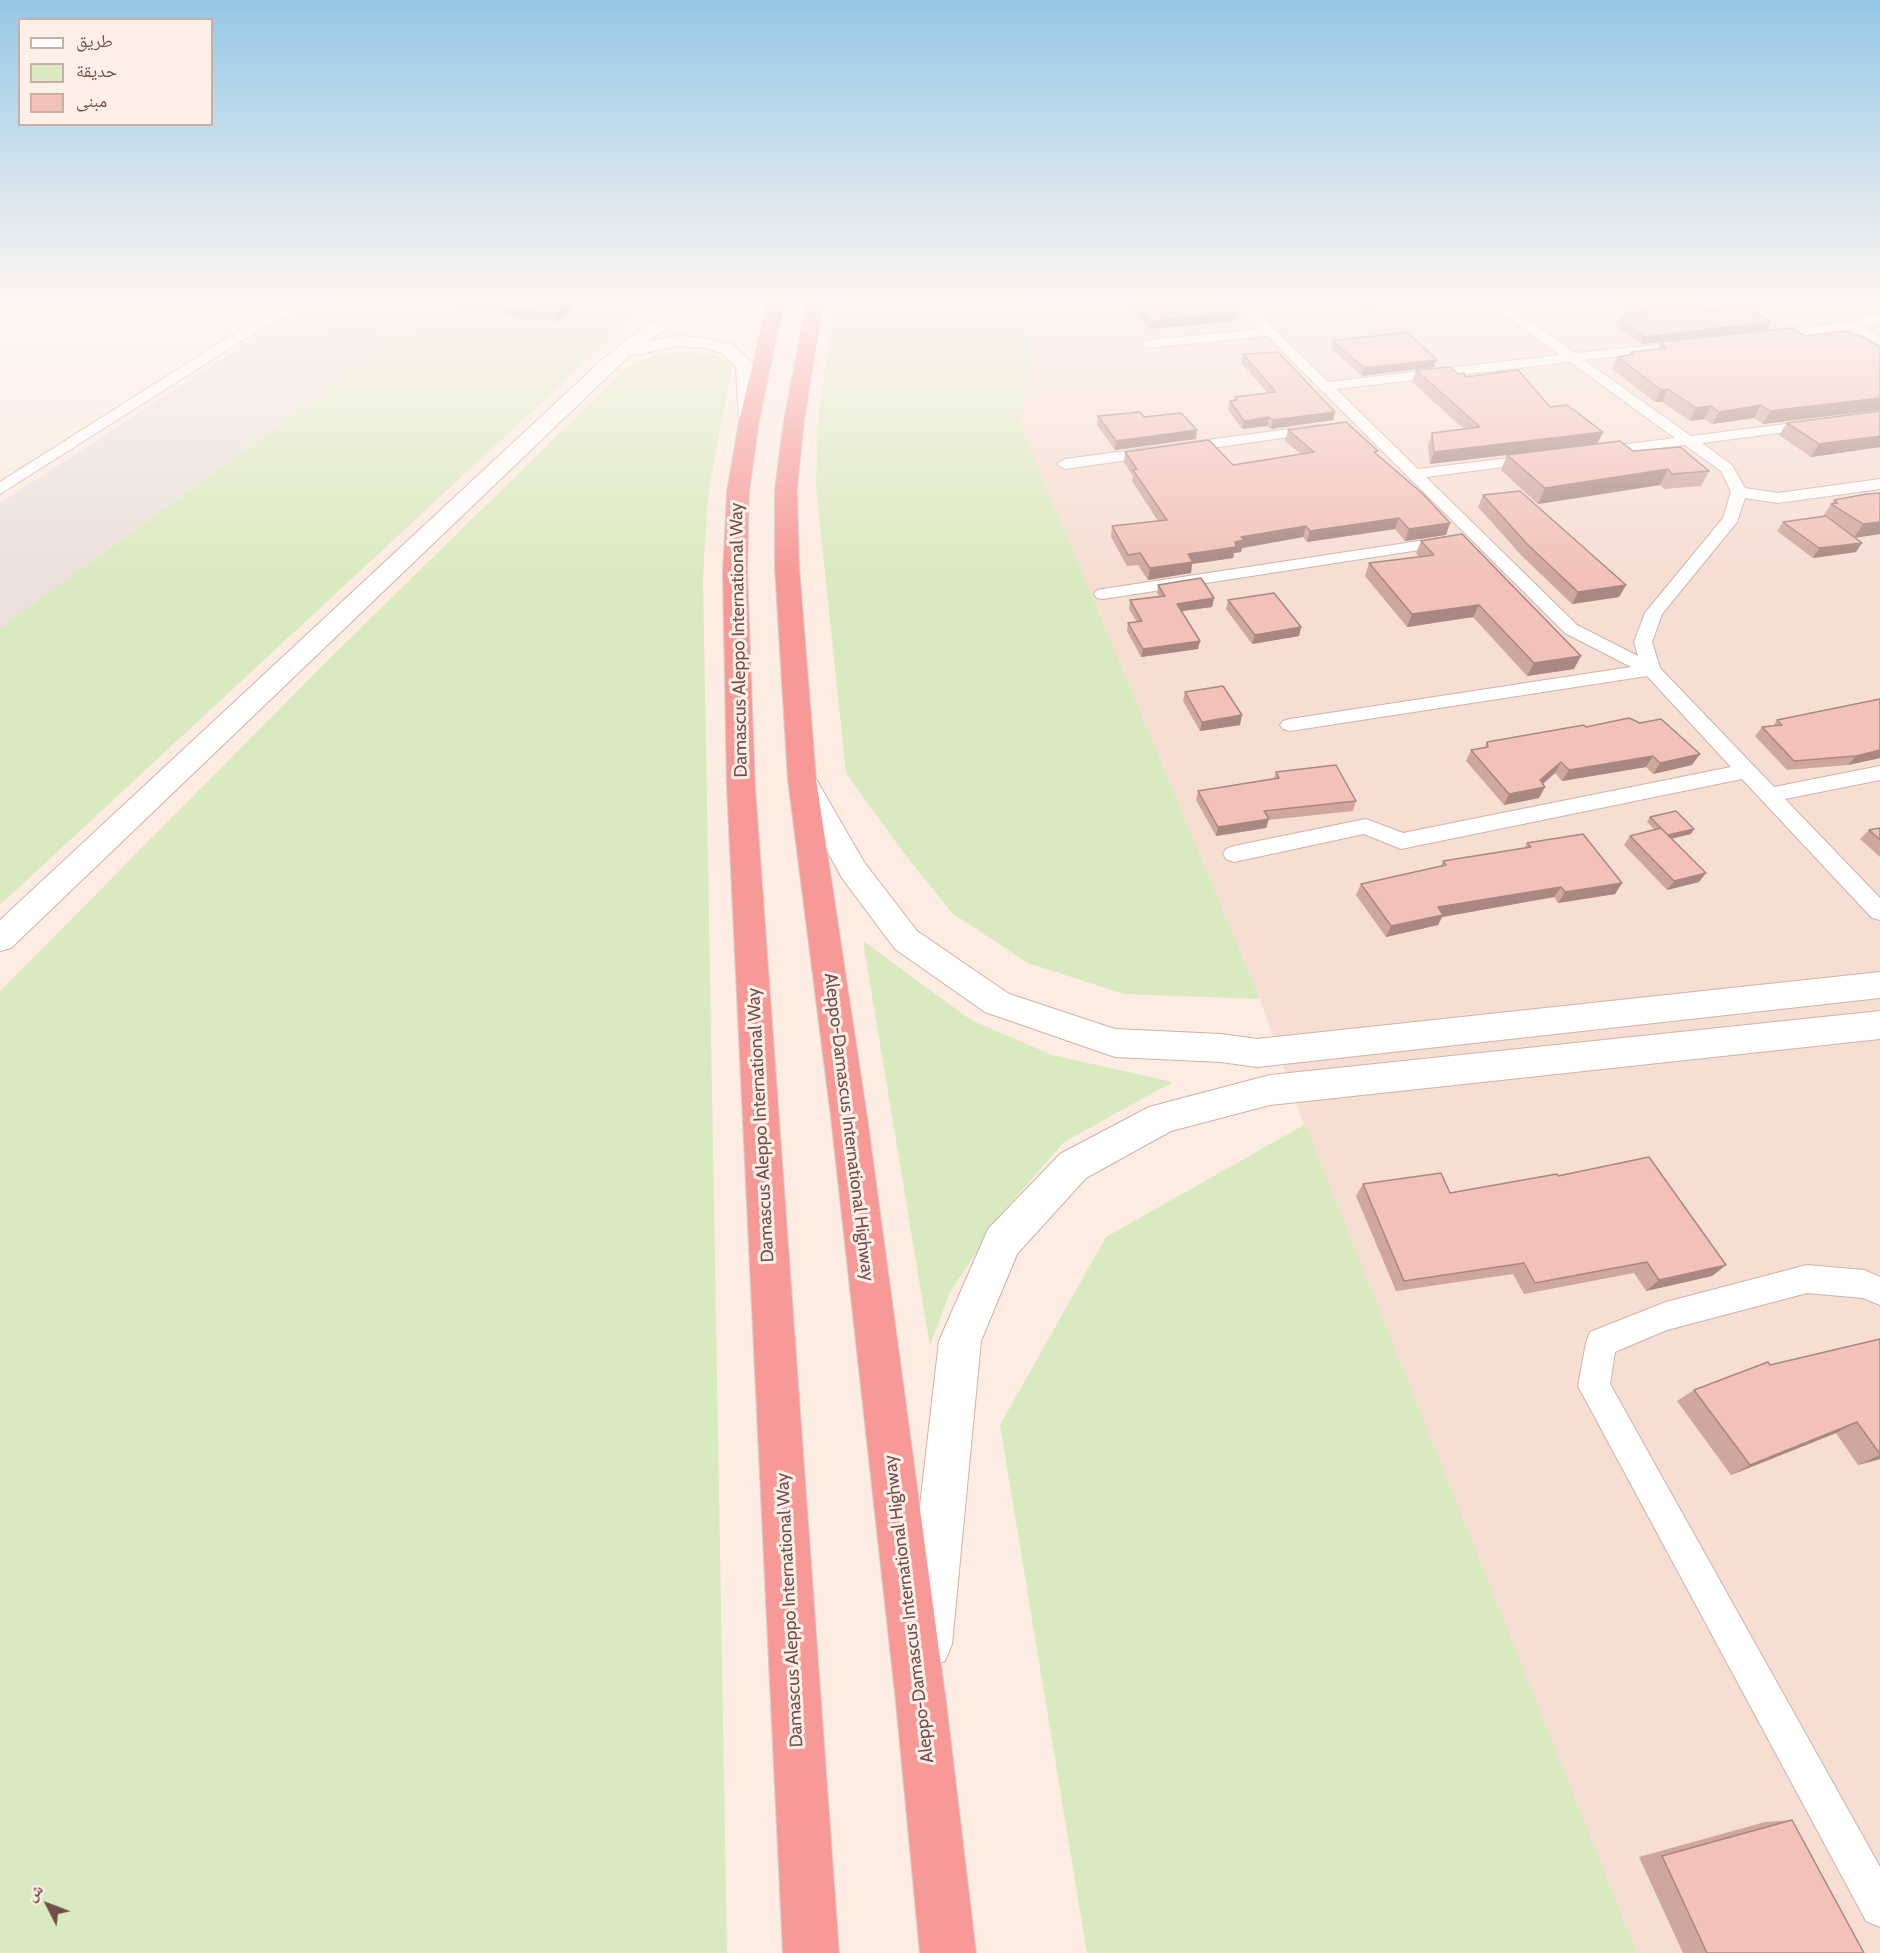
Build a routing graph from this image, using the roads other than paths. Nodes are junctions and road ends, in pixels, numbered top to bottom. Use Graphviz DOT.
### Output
graph roads {
  1 [pos="152,392"];
  2 [pos="578,392"];
  3 [pos="746,392"];
  4 [pos="755,392"];
  5 [pos="799,392"];
  6 [pos="1331,392"];
  7 [pos="1621,392"];
  8 [pos="1880,416"];
  9 [pos="748,421"];
  10 [pos="1363,423"];
  11 [pos="1688,440"];
  12 [pos="1581,453"];
  13 [pos="1545,458"];
  14 [pos="1065,464"];
  15 [pos="1415,474"];
  16 [pos="1880,484"];
  17 [pos="0,489"];
  18 [pos="1738,492"];
  19 [pos="1478,537"];
  20 [pos="1103,594"];
  21 [pos="1651,670"];
  22 [pos="1290,725"];
  23 [pos="1746,771"];
  24 [pos="1880,773"];
  25 [pos="802,779"];
  26 [pos="1770,795"];
  27 [pos="1234,854"];
  28 [pos="1880,912"];
  29 [pos="0,939"];
  30 [pos="1880,985"];
  31 [pos="1880,1025"];
  32 [pos="1221,1048"];
  33 [pos="1239,1097"];
  34 [pos="1880,1291"];
  35 [pos="921,1702"];
  36 [pos="1880,1907"];
  37 [pos="811,1953"];
  38 [pos="948,1953"];
  1 -- 17 [label="street"];
  2 -- 29 [label="street"];
  3 -- 9 [label="street"];
  4 -- 9 [label="highway, Damascus Aleppo International Way"];
  5 -- 25 [label="highway, Aleppo-Damascus International Highway"];
  6 -- 10 [label="street"];
  7 -- 11 [label="street"];
  8 -- 11 [label="street"];
  9 -- 37 [label="highway, Damascus Aleppo International Way"];
  10 -- 14 [label="street"];
  10 -- 15 [label="street"];
  11 -- 12 [label="street"];
  11 -- 18 [label="street"];
  13 -- 15 [label="street"];
  15 -- 19 [label="street"];
  16 -- 18 [label="street"];
  18 -- 21 [label="street"];
  19 -- 20 [label="street"];
  19 -- 21 [label="street"];
  21 -- 22 [label="street"];
  21 -- 23 [label="street"];
  23 -- 26 [label="street"];
  23 -- 27 [label="street"];
  24 -- 26 [label="street"];
  25 -- 32 [label="street"];
  25 -- 35 [label="highway, Aleppo-Damascus International Highway"];
  26 -- 28 [label="street"];
  30 -- 32 [label="street"];
  31 -- 33 [label="street"];
  32 -- 33 [label="street"];
  33 -- 35 [label="street"];
  34 -- 36 [label="street"];
  35 -- 38 [label="highway, Aleppo-Damascus International Highway"];
}
